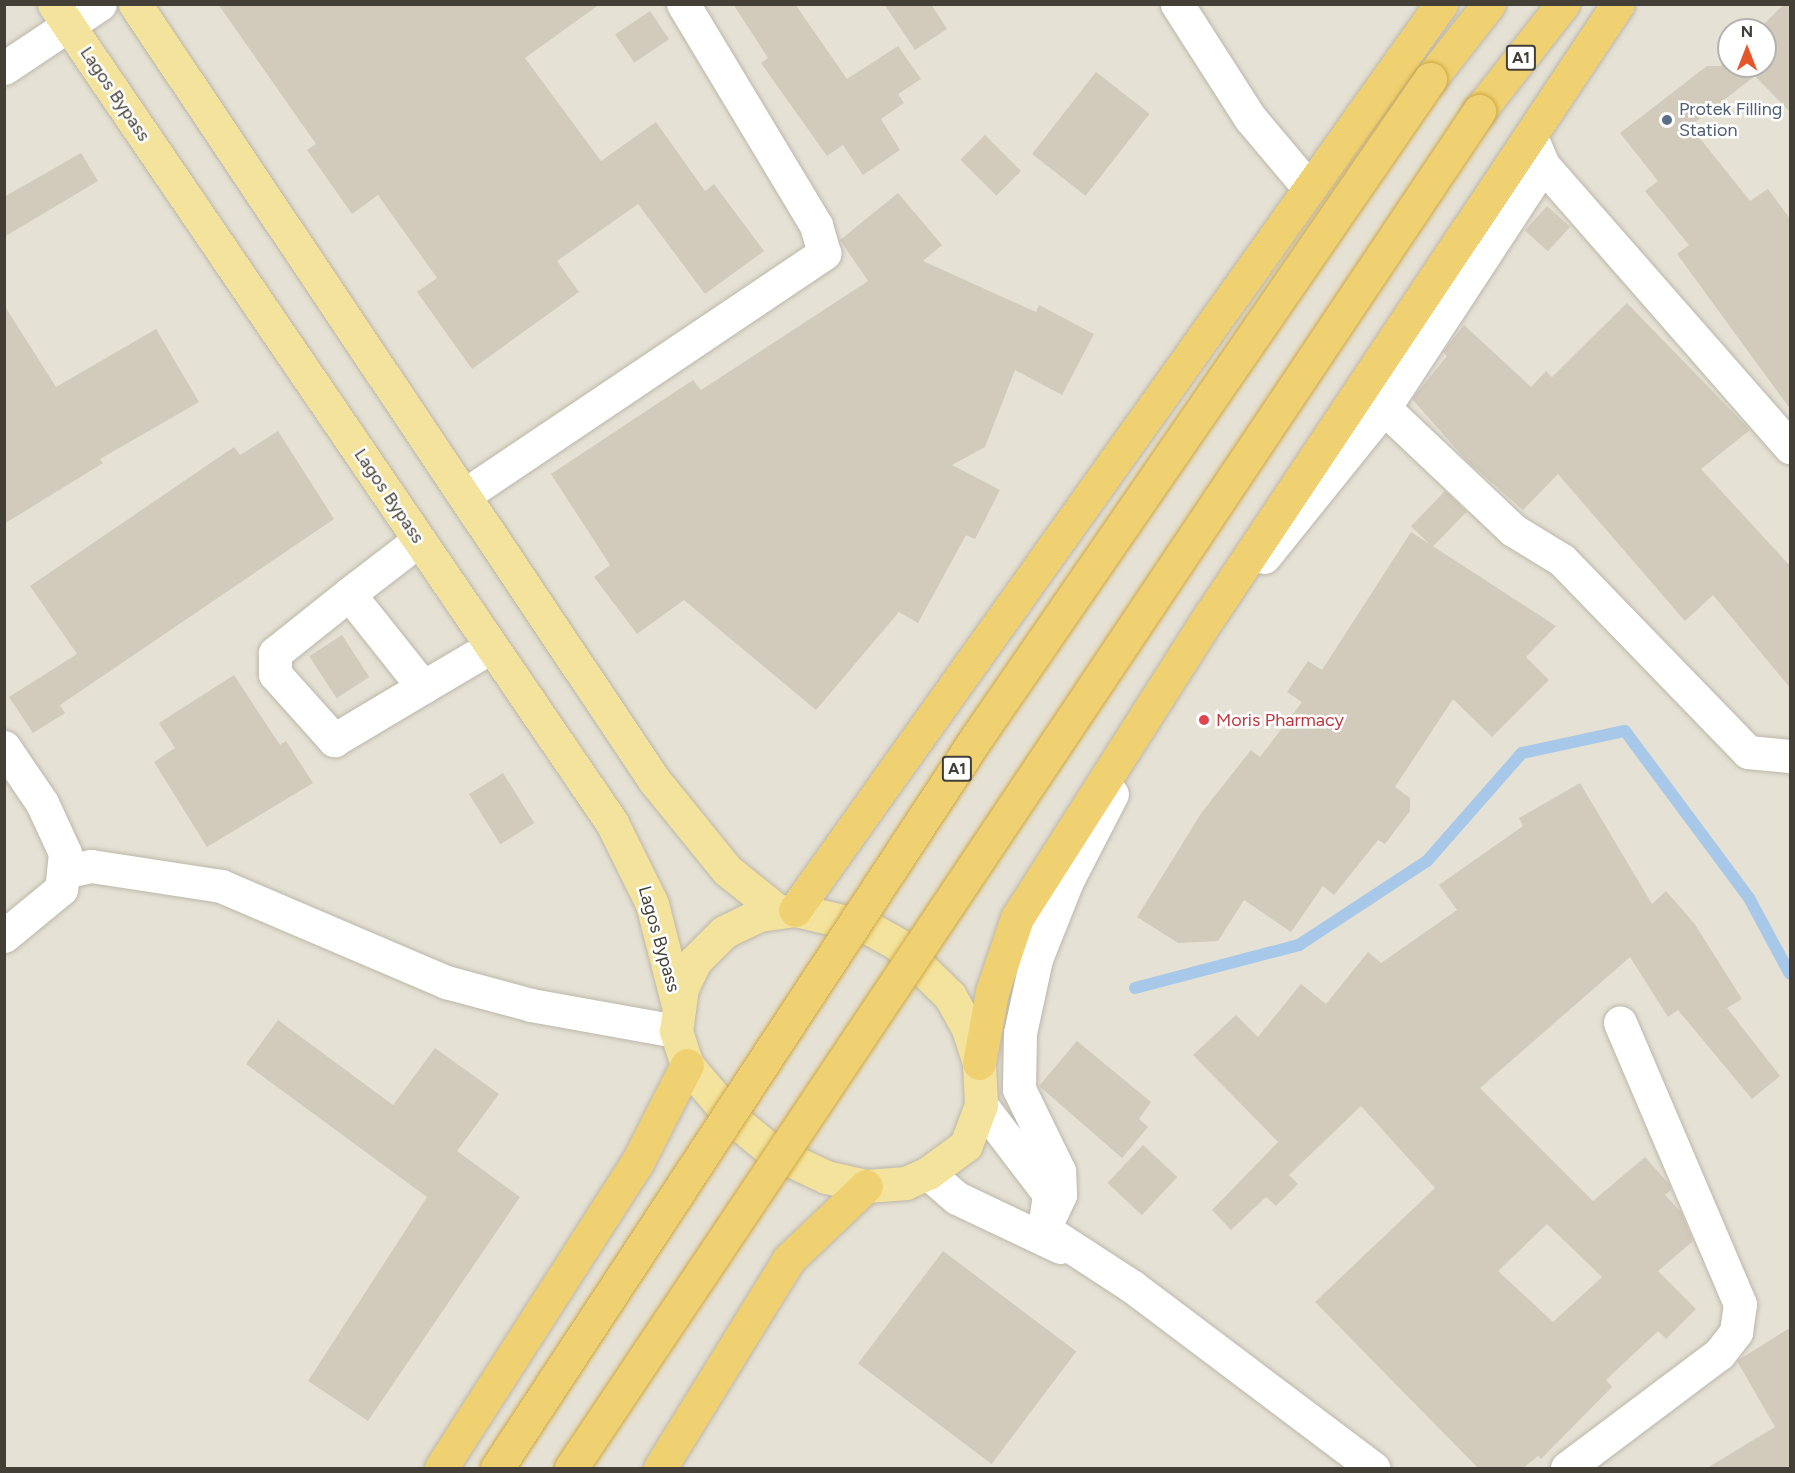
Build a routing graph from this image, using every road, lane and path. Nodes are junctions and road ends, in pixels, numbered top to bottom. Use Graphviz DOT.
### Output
graph roads {
  1 [pos="100,4"];
  2 [pos="135,4"];
  3 [pos="683,4"];
  4 [pos="1177,4"];
  5 [pos="1441,4"];
  6 [pos="1489,4"];
  7 [pos="1563,4"];
  8 [pos="1618,4"];
  9 [pos="62,16"];
  10 [pos="4,68"];
  11 [pos="1537,152"];
  12 [pos="1309,188"];
  13 [pos="1384,408"];
  14 [pos="1791,447"];
  15 [pos="466,494"];
  16 [pos="418,540"];
  17 [pos="349,594"];
  18 [pos="1206,625"];
  19 [pos="491,647"];
  20 [pos="423,687"];
  21 [pos="4,747"];
  22 [pos="1791,756"];
  23 [pos="63,872"];
  24 [pos="787,911"];
  25 [pos="4,936"];
  26 [pos="677,1020"];
  27 [pos="1620,1022"];
  28 [pos="979,1063"];
  29 [pos="687,1065"];
  30 [pos="981,1105"];
  31 [pos="928,1173"];
  32 [pos="866,1186"];
  33 [pos="1044,1229"];
  34 [pos="1133,1287"];
  35 [pos="441,1468"];
  36 [pos="498,1468"];
  37 [pos="570,1468"];
  38 [pos="660,1468"];
  39 [pos="1373,1468"];
  40 [pos="1567,1468"];
  1 -- 9 [label="street"];
  2 -- 15 [label="main road"];
  3 -- 15 [label="street"];
  4 -- 12 [label="street"];
  5 -- 12 [label="highway"];
  6 -- 36 [label="highway, A1, bridge"];
  7 -- 37 [label="highway, A1, bridge"];
  8 -- 11 [label="highway"];
  9 -- 10 [label="street"];
  9 -- 16 [label="main road, Lagos Bypass"];
  11 -- 13 [label="street"];
  11 -- 14 [label="street"];
  11 -- 18 [label="highway"];
  12 -- 24 [label="highway"];
  13 -- 18 [label="street"];
  13 -- 22 [label="street"];
  15 -- 24 [label="main road"];
  16 -- 17 [label="street"];
  16 -- 19 [label="main road, Lagos Bypass"];
  17 -- 20 [label="street"];
  17 -- 20 [label="street"];
  18 -- 28 [label="highway"];
  18 -- 33 [label="street"];
  19 -- 20 [label="street"];
  19 -- 26 [label="main road, Lagos Bypass"];
  21 -- 23 [label="street"];
  23 -- 25 [label="street"];
  23 -- 26 [label="street"];
  24 -- 26 [label="main road"];
  24 -- 28 [label="main road"];
  26 -- 29 [label="main road, Lagos Bypass"];
  27 -- 40 [label="street"];
  28 -- 30 [label="main road"];
  29 -- 32 [label="main road"];
  29 -- 35 [label="highway"];
  30 -- 31 [label="main road"];
  30 -- 33 [label="street"];
  31 -- 32 [label="main road"];
  31 -- 34 [label="street"];
  32 -- 38 [label="highway"];
  33 -- 34 [label="street"];
  34 -- 39 [label="street"];
}
